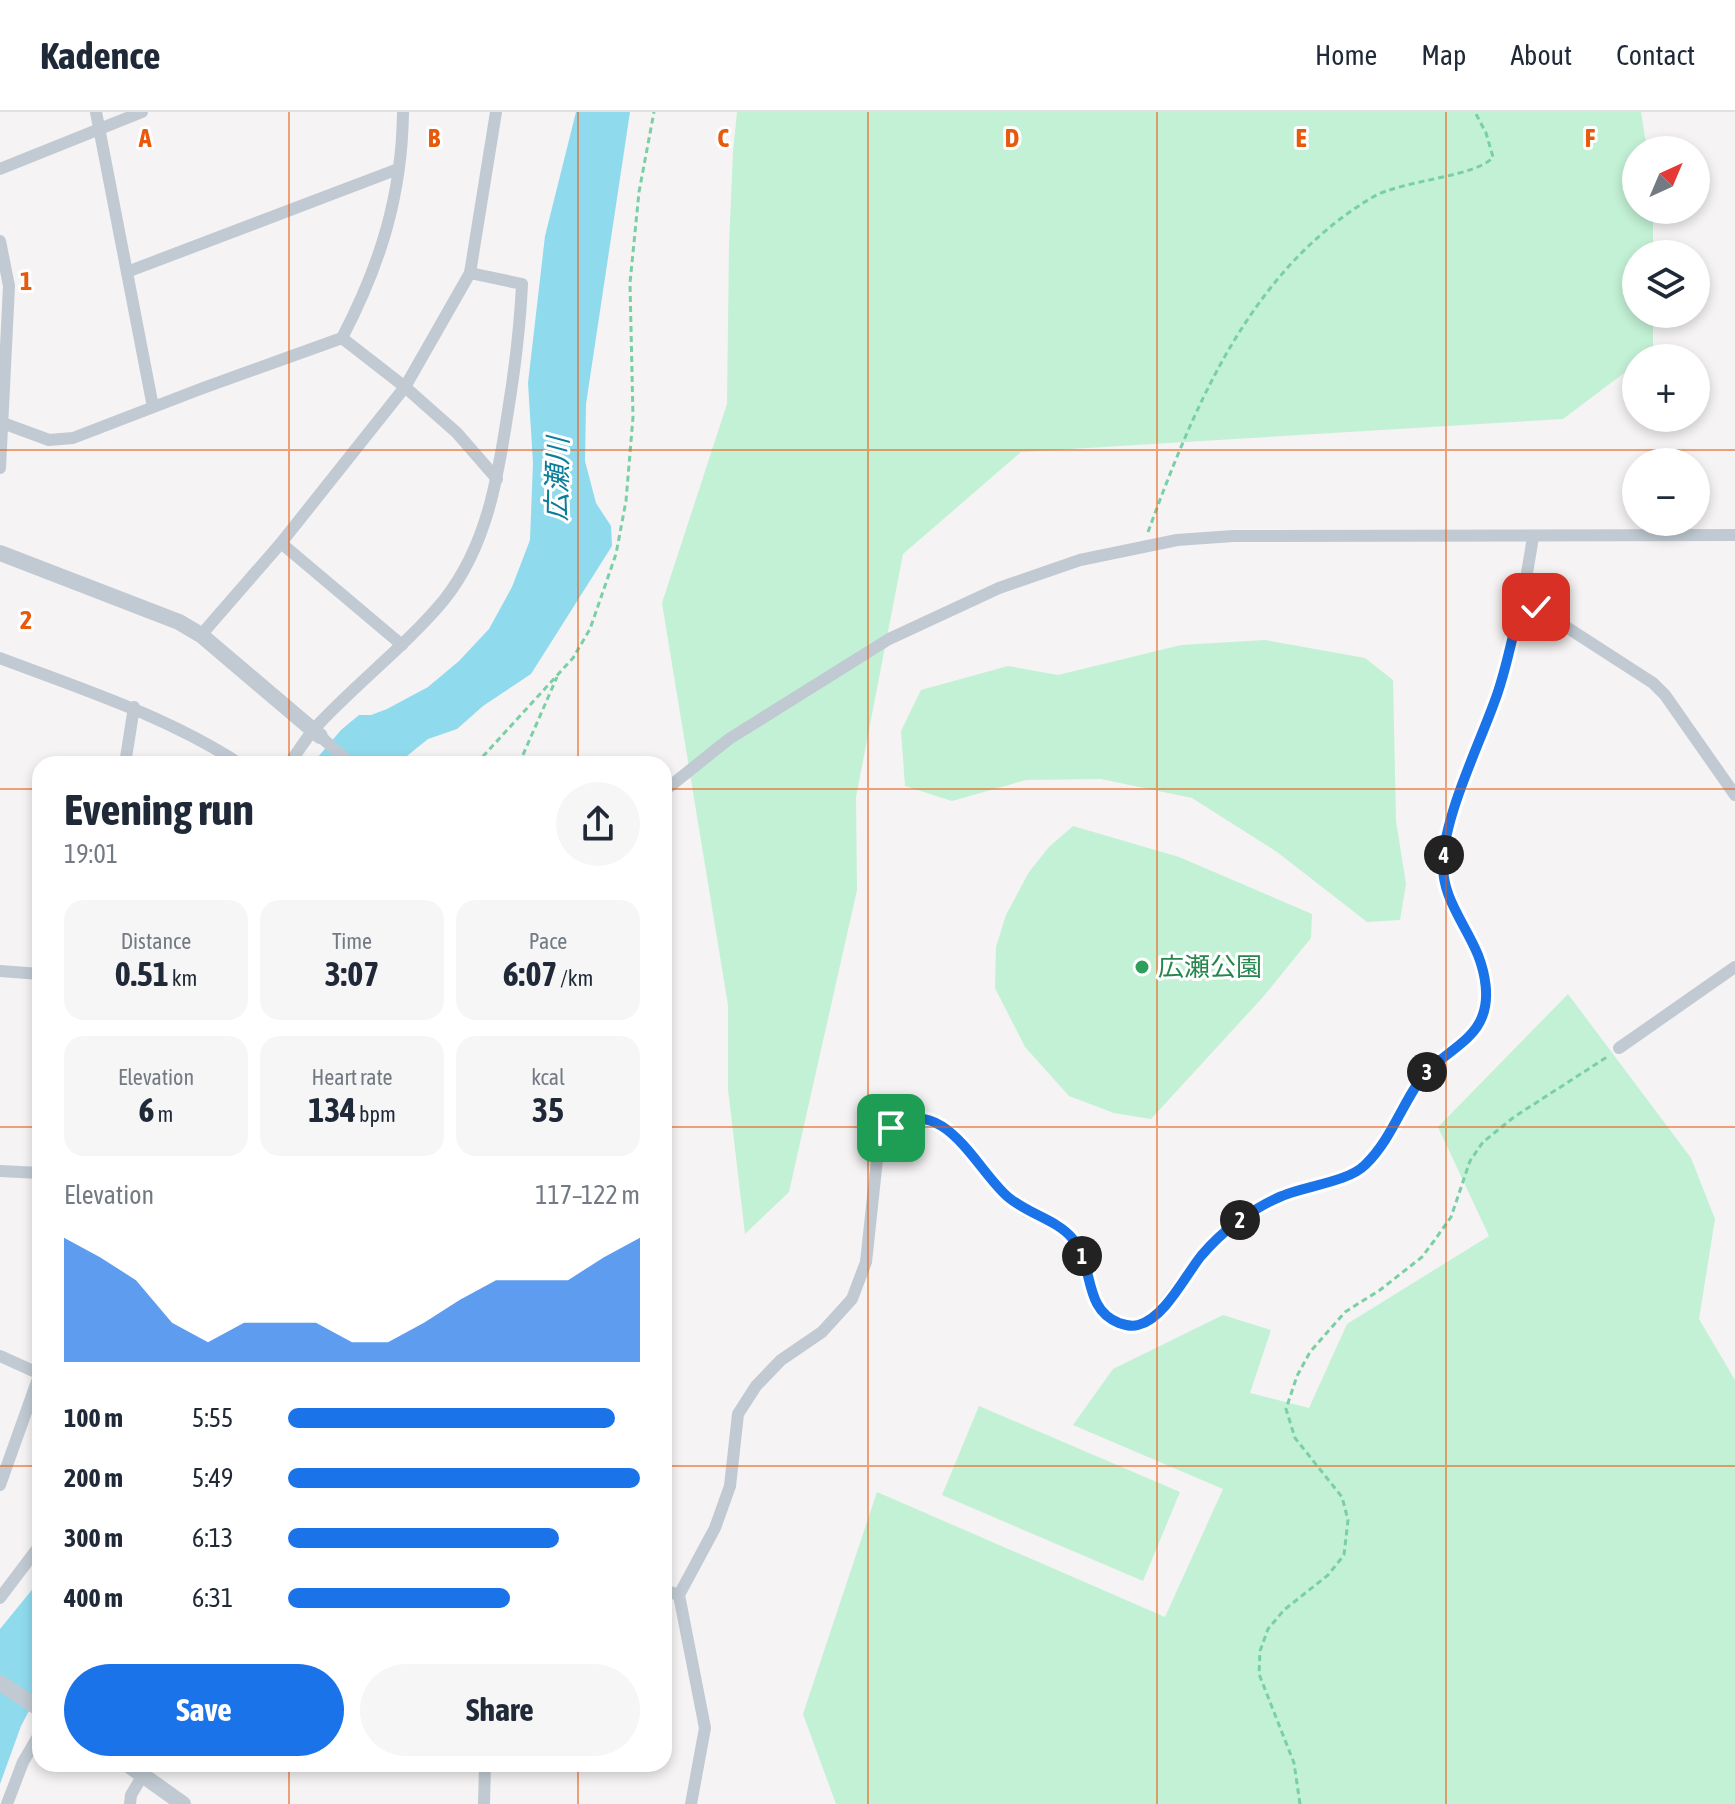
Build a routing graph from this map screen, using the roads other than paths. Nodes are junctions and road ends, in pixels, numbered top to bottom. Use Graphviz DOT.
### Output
graph roads {
  1 [pos="96,112"];
  2 [pos="142,112"];
  3 [pos="403,112"];
  4 [pos="496,112"];
  5 [pos="99,128"];
  6 [pos="0,169"];
  7 [pos="398,169"];
  8 [pos="0,241"];
  9 [pos="127,272"];
  10 [pos="470,273"];
  11 [pos="342,338"];
  12 [pos="405,387"];
  13 [pos="153,407"];
  14 [pos="2,422"];
  15 [pos="0,468"];
  16 [pos="497,479"];
  17 [pos="1735,535"];
  18 [pos="1533,537"];
  19 [pos="281,543"];
  20 [pos="0,553"];
  21 [pos="1523,599"];
  22 [pos="201,635"];
  23 [pos="402,645"];
  24 [pos="0,658"];
  25 [pos="134,707"];
  26 [pos="317,733"];
  27 [pos="126,756"];
  28 [pos="227,756"];
  29 [pos="296,756"];
  30 [pos="342,756"];
  31 [pos="672,785"];
  32 [pos="1735,795"];
  33 [pos="1735,967"];
  34 [pos="0,971"];
  35 [pos="32,973"];
  36 [pos="1619,1048"];
  37 [pos="0,1171"];
  38 [pos="32,1173"];
  39 [pos="0,1356"];
  40 [pos="32,1370"];
  41 [pos="32,1396"];
  42 [pos="0,1485"];
  43 [pos="32,1556"];
  44 [pos="672,1593"];
  45 [pos="679,1595"];
  46 [pos="0,1598"];
  47 [pos="0,1683"];
  48 [pos="32,1704"];
  49 [pos="32,1747"];
  50 [pos="139,1772"];
  51 [pos="485,1772"];
  52 [pos="143,1775"];
  53 [pos="7,1804"];
  54 [pos="130,1804"];
  55 [pos="183,1804"];
  56 [pos="484,1804"];
  57 [pos="691,1804"];
  1 -- 5 [label="street"];
  2 -- 5 [label="street"];
  3 -- 7 [label="street"];
  4 -- 10 [label="street"];
  5 -- 6 [label="street"];
  5 -- 9 [label="street"];
  7 -- 9 [label="street"];
  7 -- 11 [label="street"];
  8 -- 14 [label="street"];
  9 -- 13 [label="street"];
  10 -- 12 [label="street"];
  10 -- 16 [label="street"];
  11 -- 12 [label="street"];
  11 -- 13 [label="street"];
  12 -- 16 [label="street"];
  12 -- 19 [label="street"];
  13 -- 14 [label="street"];
  14 -- 15 [label="street"];
  16 -- 23 [label="street"];
  17 -- 18 [label="street"];
  18 -- 21 [label="street"];
  18 -- 31 [label="street"];
  19 -- 22 [label="street"];
  19 -- 23 [label="street"];
  20 -- 22 [label="street"];
  21 -- 32 [label="street"];
  21 -- 45 [label="street"];
  22 -- 26 [label="street"];
  23 -- 26 [label="street"];
  24 -- 25 [label="street"];
  25 -- 27 [label="street"];
  25 -- 28 [label="street"];
  26 -- 29 [label="street"];
  26 -- 30 [label="street"];
  33 -- 36 [label="street"];
  34 -- 35 [label="street"];
  37 -- 38 [label="street"];
  39 -- 40 [label="street"];
  41 -- 42 [label="street"];
  43 -- 46 [label="street"];
  44 -- 45 [label="street"];
  45 -- 57 [label="street"];
  47 -- 48 [label="street"];
  49 -- 53 [label="street"];
  50 -- 52 [label="street"];
  51 -- 56 [label="street"];
  52 -- 54 [label="street"];
  52 -- 55 [label="street"];
}
